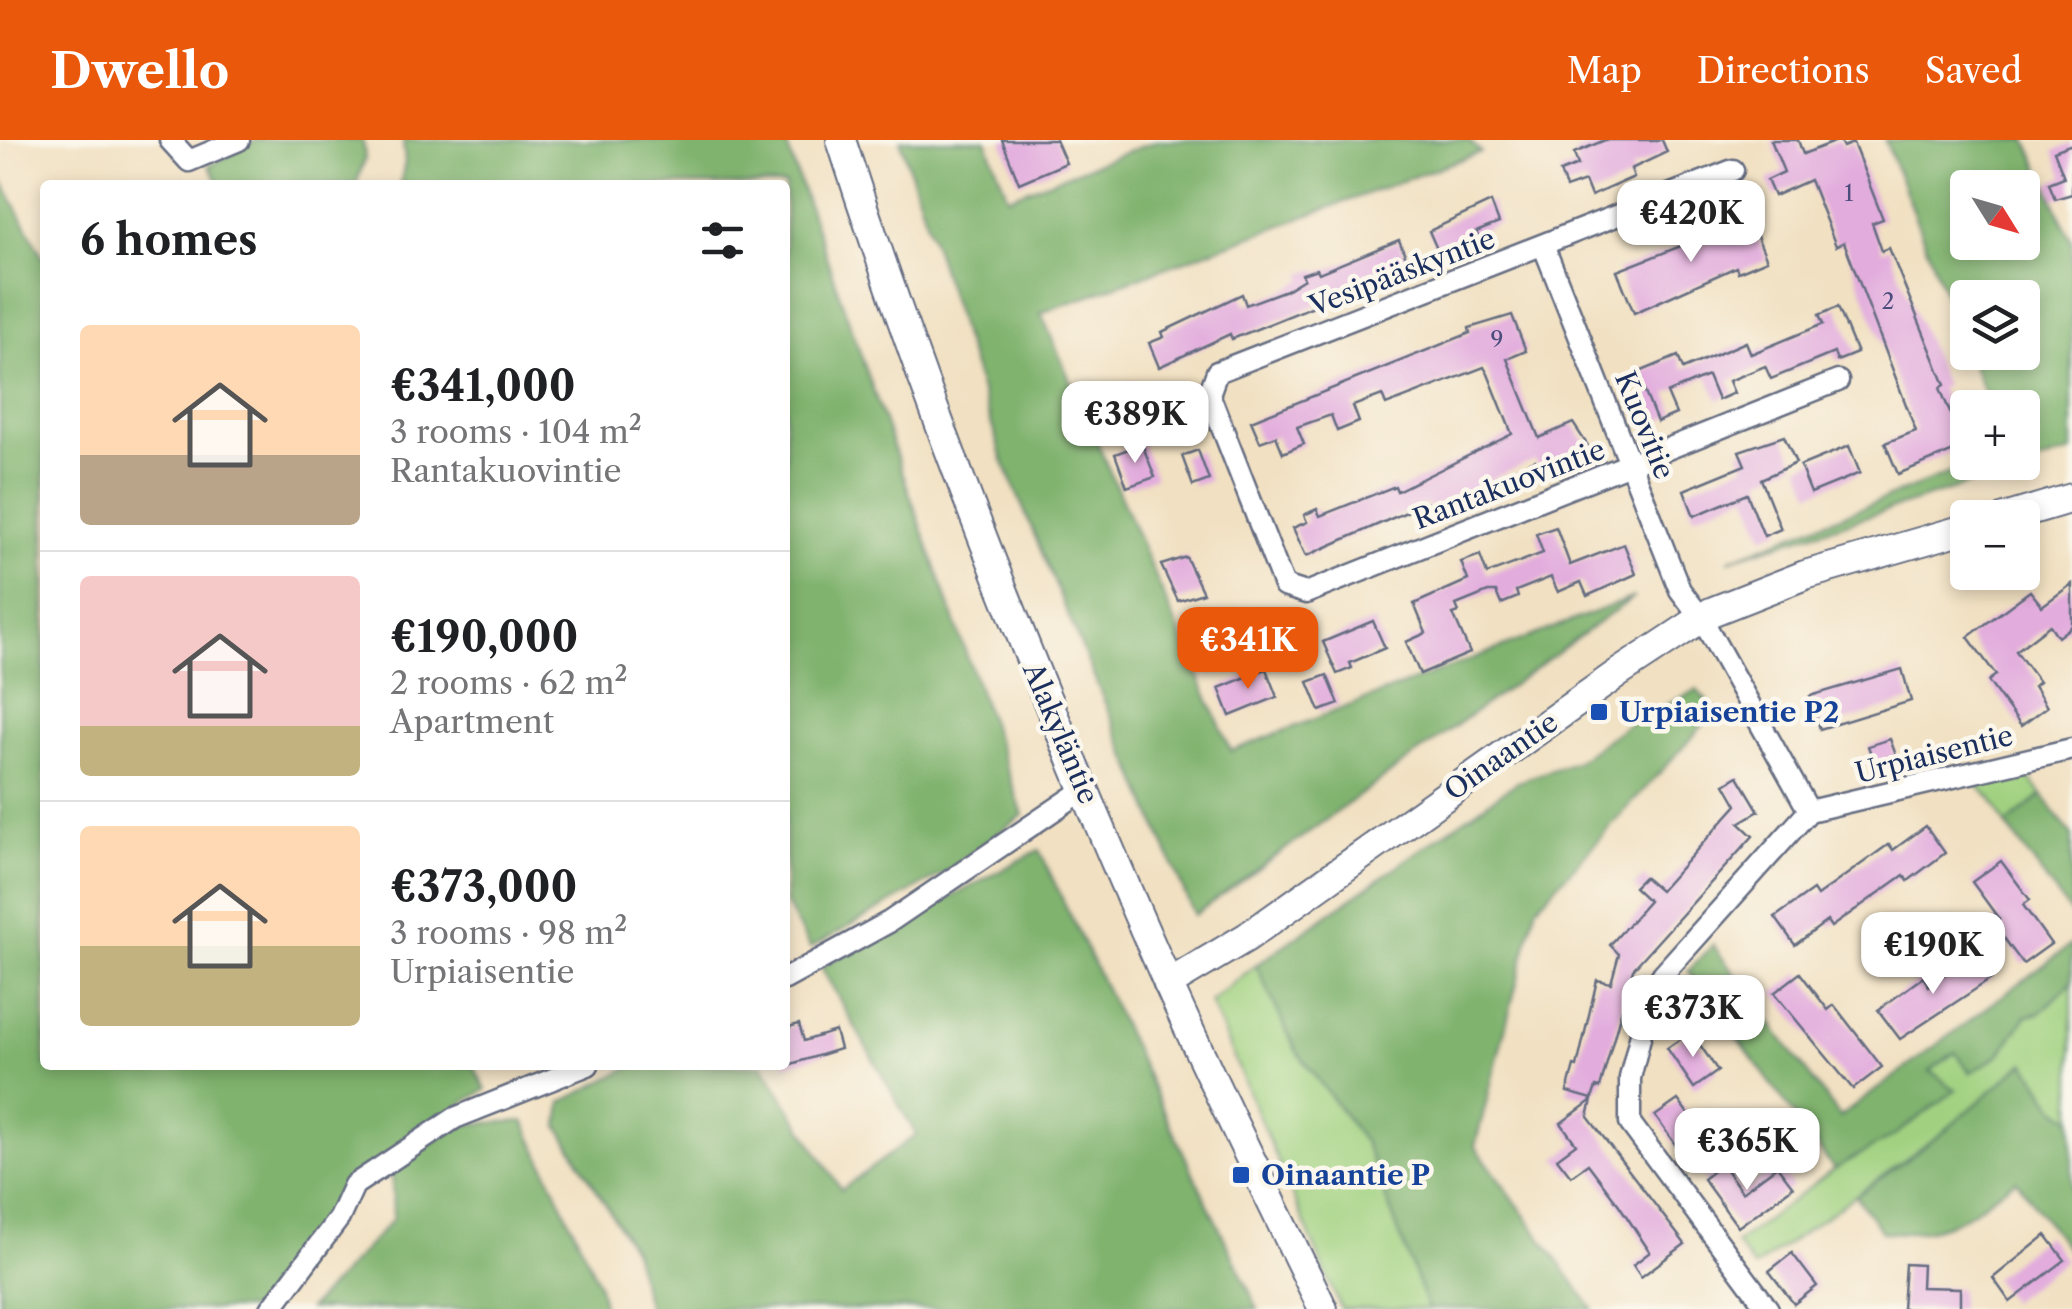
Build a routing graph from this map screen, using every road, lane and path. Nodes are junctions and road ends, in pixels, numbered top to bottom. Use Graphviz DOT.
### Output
graph roads {
  1 [pos="170,140"];
  2 [pos="239,140"];
  3 [pos="841,140"];
  4 [pos="1733,170"];
  5 [pos="1544,247"];
  6 [pos="1838,381"];
  7 [pos="1631,465"];
  8 [pos="2072,498"];
  9 [pos="1250,500"];
  10 [pos="2040,508"];
  11 [pos="1950,533"];
  12 [pos="1702,618"];
  13 [pos="2072,749"];
  14 [pos="1085,789"];
  15 [pos="1809,812"];
  16 [pos="790,976"];
  17 [pos="1168,984"];
  18 [pos="575,1070"];
  19 [pos="270,1309"];
  20 [pos="1323,1309"];
  21 [pos="1768,1309"];
  1 -- 2 [label="street"];
  3 -- 14 [label="main road, Alakyläntie"];
  4 -- 5 [label="street, Vesipääskyntie"];
  5 -- 7 [label="street, Kuovitie"];
  5 -- 9 [label="street, Vesipääskyntie"];
  6 -- 7 [label="street, Rantakuovintie"];
  7 -- 9 [label="street, Rantakuovintie"];
  7 -- 12 [label="street, Kuovitie"];
  8 -- 10 [label="main road"];
  11 -- 12 [label="main road, Oinaantie"];
  12 -- 15 [label="street"];
  12 -- 17 [label="main road, Oinaantie"];
  13 -- 15 [label="street, Urpiaisentie"];
  14 -- 16 [label="street"];
  14 -- 17 [label="main road, Alakyläntie"];
  15 -- 21 [label="street"];
  17 -- 20 [label="main road, Alakyläntie"];
  18 -- 19 [label="street"];
}
